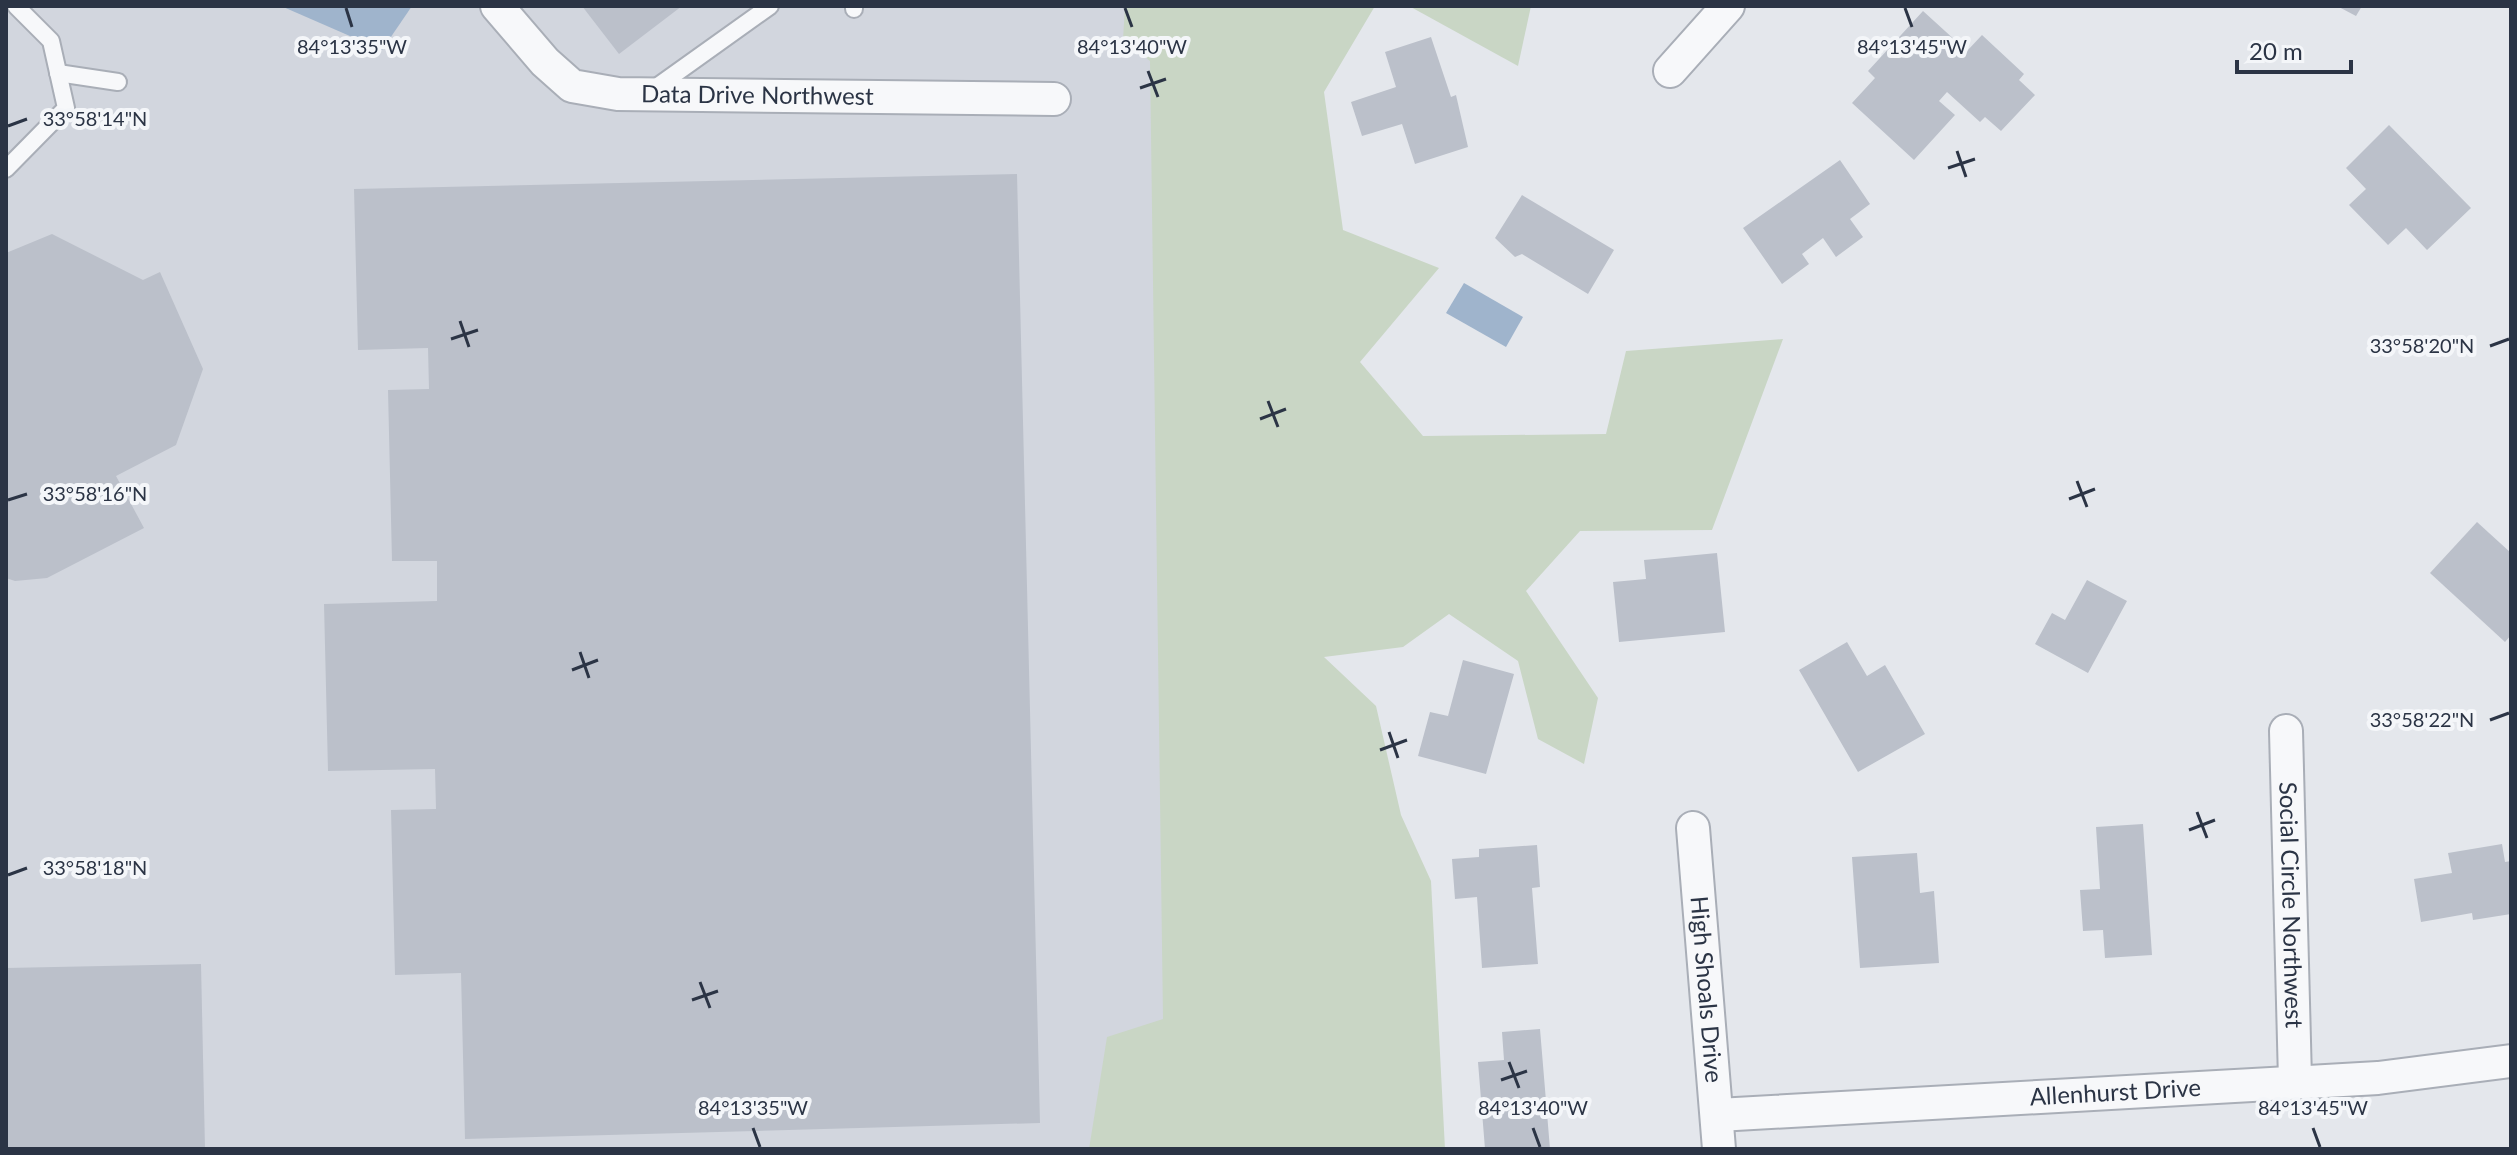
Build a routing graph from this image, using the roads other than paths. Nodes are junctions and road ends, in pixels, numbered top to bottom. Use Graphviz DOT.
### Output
graph roads {
  1 [pos="16,6"];
  2 [pos="497,6"];
  3 [pos="770,6"];
  4 [pos="1728,6"];
  5 [pos="1670,71"];
  6 [pos="58,73"];
  7 [pos="118,82"];
  8 [pos="650,92"];
  9 [pos="1054,99"];
  10 [pos="6,169"];
  11 [pos="2286,731"];
  12 [pos="1693,828"];
  13 [pos="2511,1061"];
  14 [pos="2295,1080"];
  15 [pos="1718,1115"];
  16 [pos="1719,1149"];
  1 -- 6 [label="lane"];
  2 -- 8 [label="street, Data Drive Northwest"];
  3 -- 8 [label="lane"];
  4 -- 5 [label="street"];
  6 -- 7 [label="lane"];
  6 -- 10 [label="lane"];
  8 -- 9 [label="street, Data Drive Northwest"];
  11 -- 14 [label="street, Social Circle Northwest"];
  12 -- 15 [label="street, High Shoals Drive"];
  13 -- 14 [label="street, Allenhurst Drive"];
  14 -- 15 [label="street, Allenhurst Drive"];
  15 -- 16 [label="street, High Shoals Drive"];
}
